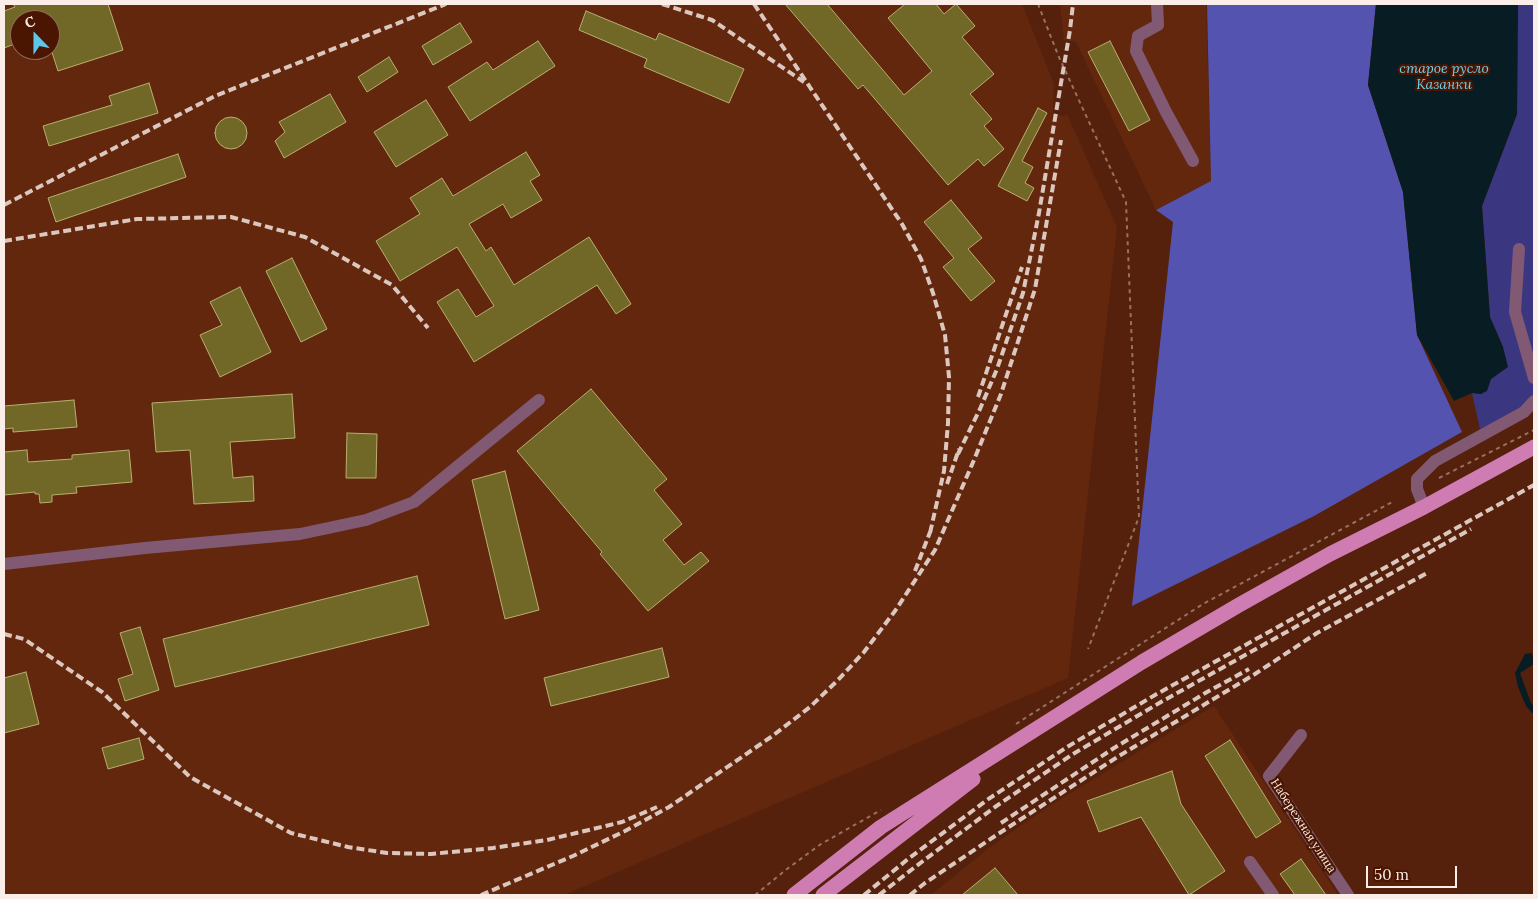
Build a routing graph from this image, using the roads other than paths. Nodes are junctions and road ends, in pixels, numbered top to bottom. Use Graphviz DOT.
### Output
graph roads {
  1 [pos="1157,4"];
  2 [pos="1193,161"];
  3 [pos="1519,250"];
  4 [pos="1534,378"];
  5 [pos="539,400"];
  6 [pos="1534,402"];
  7 [pos="1534,447"];
  8 [pos="1424,506"];
  9 [pos="4,564"];
  10 [pos="1050,720"];
  11 [pos="1301,735"];
  12 [pos="1250,862"];
  13 [pos="794,895"];
  14 [pos="823,895"];
  15 [pos="1273,895"];
  16 [pos="1348,895"];
  1 -- 2 [label="lane"];
  3 -- 4 [label="lane"];
  5 -- 9 [label="lane"];
  6 -- 8 [label="lane"];
  7 -- 8 [label="main road"];
  8 -- 10 [label="main road"];
  10 -- 13 [label="main road"];
  10 -- 14 [label="main road"];
  11 -- 16 [label="lane, Набережная улица"];
  12 -- 15 [label="lane"];
}
